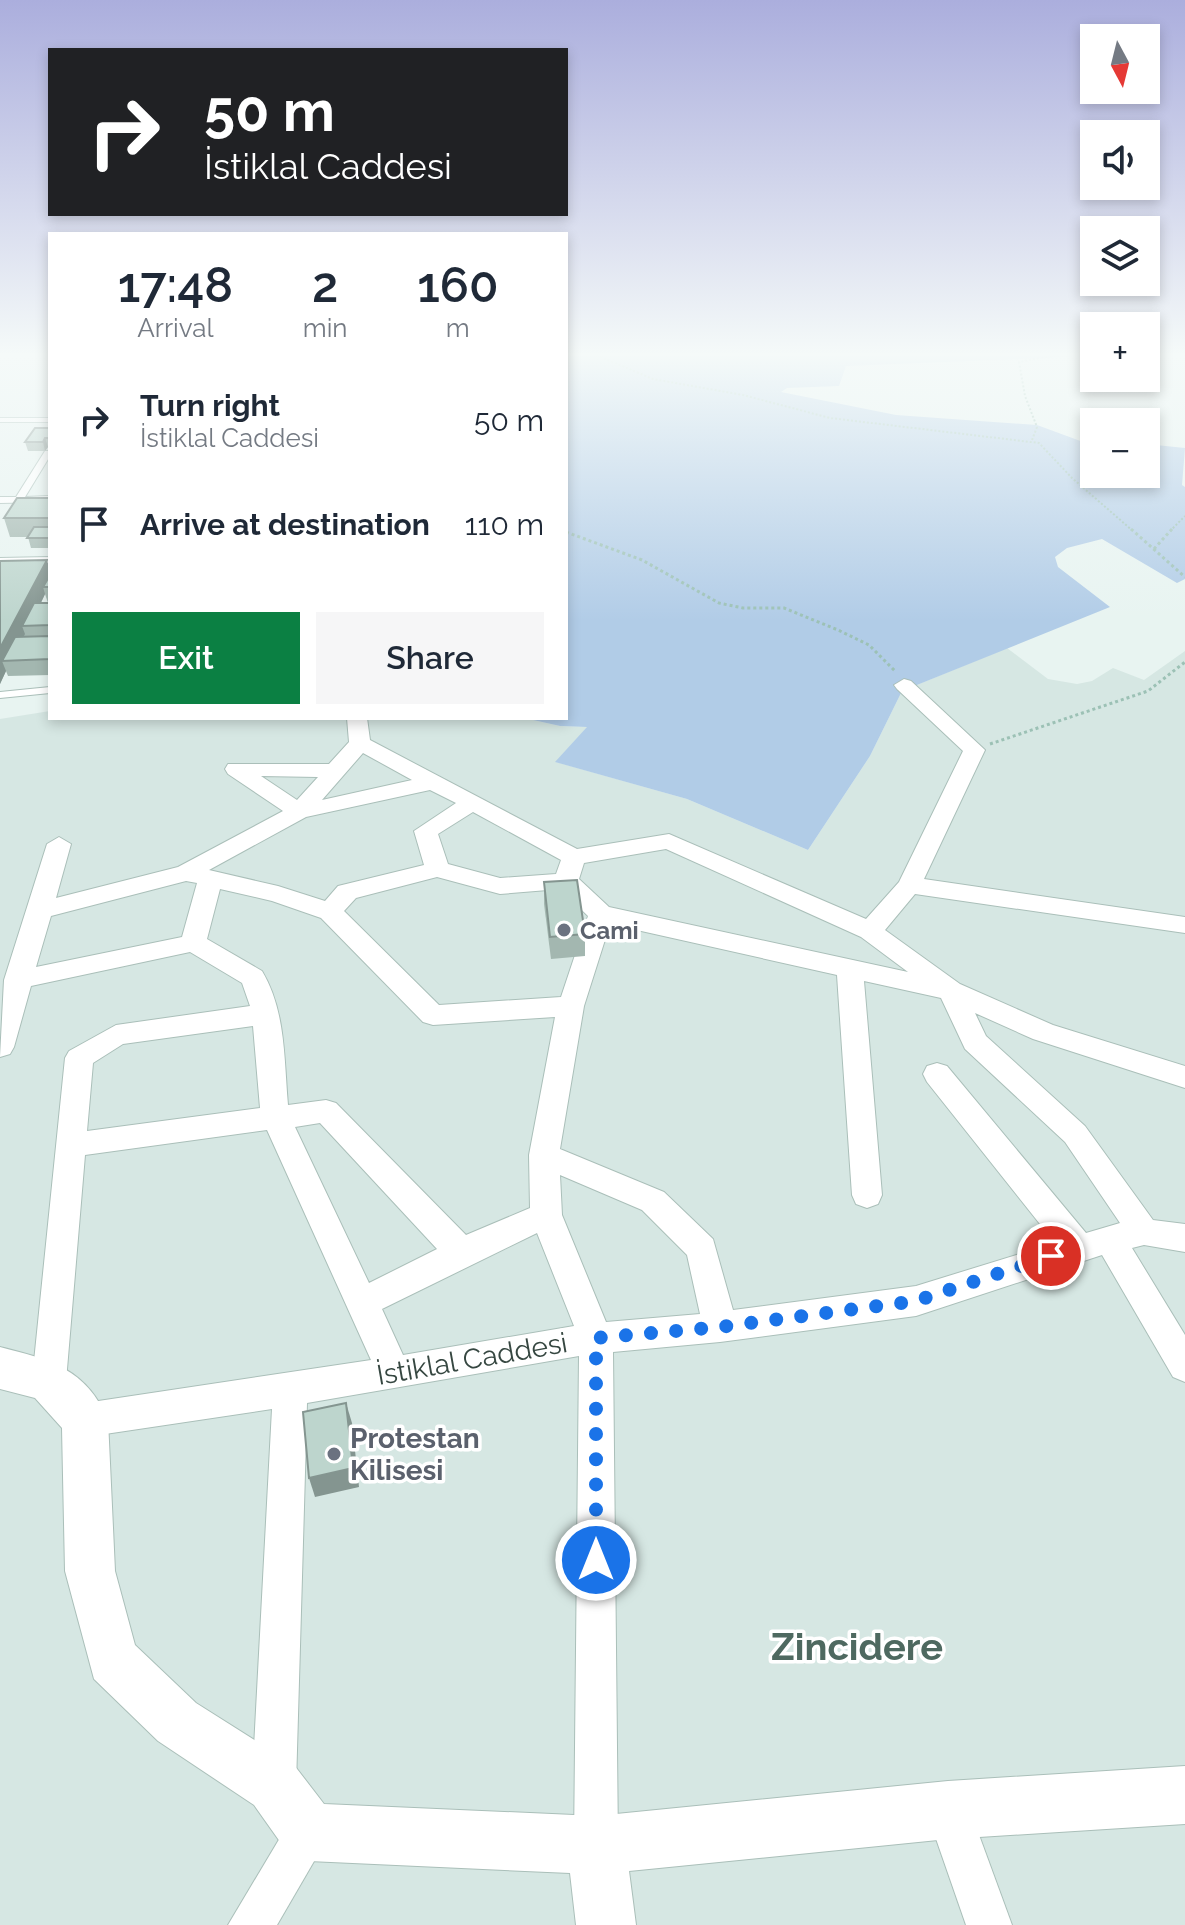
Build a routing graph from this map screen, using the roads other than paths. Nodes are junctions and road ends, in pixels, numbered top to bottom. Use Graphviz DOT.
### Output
graph roads {
  1 [pos="48,453"];
  2 [pos="48,499"];
  3 [pos="0,500"];
  4 [pos="19,500"];
  5 [pos="48,560"];
  6 [pos="2,564"];
  7 [pos="904,685"];
  8 [pos="48,690"];
  9 [pos="0,695"];
  10 [pos="359,730"];
  11 [pos="337,771"];
  12 [pos="430,783"];
  13 [pos="475,801"];
  14 [pos="299,812"];
  15 [pos="59,844"];
  16 [pos="437,869"];
  17 [pos="570,869"];
  18 [pos="198,877"];
  19 [pos="909,885"];
  20 [pos="42,910"];
  21 [pos="330,912"];
  22 [pos="601,914"];
  23 [pos="1185,925"];
  24 [pos="870,931"];
  25 [pos="193,943"];
  26 [pos="850,968"];
  27 [pos="17,980"];
  28 [pos="951,991"];
  29 [pos="571,1006"];
  30 [pos="266,1014"];
  31 [pos="0,1047"];
  32 [pos="937,1074"];
  33 [pos="1185,1077"];
  34 [pos="275,1116"];
  35 [pos="72,1145"];
  36 [pos="544,1155"];
  37 [pos="867,1195"];
  38 [pos="546,1215"];
  39 [pos="1144,1232"];
  40 [pos="1185,1238"];
  41 [pos="1094,1243"];
  42 [pos="461,1252"];
  43 [pos="364,1302"];
  44 [pos="720,1327"];
  45 [pos="596,1338"];
  46 [pos="1185,1366"];
  47 [pos="394,1372"];
  48 [pos="24,1374"];
  49 [pos="290,1390"];
  50 [pos="85,1420"];
  51 [pos="274,1785"];
  52 [pos="1185,1795"];
  53 [pos="948,1810"];
  54 [pos="309,1832"];
  55 [pos="596,1845"];
  56 [pos="251,1925"];
  57 [pos="606,1925"];
  58 [pos="989,1925"];
  1 -- 4 [label="lane"];
  2 -- 4 [label="lane"];
  3 -- 4 [label="lane"];
  5 -- 6 [label="lane"];
  7 -- 19 [label="street"];
  8 -- 9 [label="lane"];
  10 -- 11 [label="street"];
  10 -- 12 [label="street"];
  11 -- 14 [label="street"];
  11 -- 14 [label="street"];
  12 -- 13 [label="street"];
  12 -- 14 [label="street"];
  13 -- 16 [label="street"];
  13 -- 17 [label="street"];
  14 -- 18 [label="street"];
  15 -- 20 [label="street"];
  16 -- 17 [label="street"];
  16 -- 21 [label="street"];
  17 -- 22 [label="street"];
  17 -- 24 [label="street"];
  18 -- 20 [label="street"];
  18 -- 21 [label="street"];
  18 -- 25 [label="street"];
  19 -- 23 [label="street"];
  19 -- 24 [label="street"];
  20 -- 27 [label="street"];
  21 -- 29 [label="street"];
  22 -- 26 [label="street"];
  22 -- 29 [label="street"];
  24 -- 28 [label="street"];
  25 -- 27 [label="street"];
  25 -- 30 [label="street"];
  26 -- 28 [label="street"];
  26 -- 37 [label="street"];
  27 -- 31 [label="street"];
  28 -- 33 [label="street"];
  28 -- 39 [label="street"];
  29 -- 36 [label="street"];
  30 -- 34 [label="street"];
  30 -- 35 [label="street"];
  32 -- 41 [label="street"];
  34 -- 35 [label="street"];
  34 -- 42 [label="street"];
  34 -- 43 [label="street"];
  35 -- 48 [label="street"];
  36 -- 38 [label="street"];
  36 -- 44 [label="street"];
  38 -- 42 [label="street"];
  38 -- 45 [label="street"];
  39 -- 40 [label="street, İstiklal Caddesi"];
  39 -- 41 [label="street, İstiklal Caddesi"];
  41 -- 44 [label="street, İstiklal Caddesi"];
  41 -- 46 [label="street"];
  42 -- 43 [label="street"];
  43 -- 47 [label="street"];
  44 -- 45 [label="street, İstiklal Caddesi"];
  45 -- 47 [label="street, İstiklal Caddesi"];
  45 -- 55 [label="street"];
  47 -- 49 [label="street, İstiklal Caddesi"];
  48 -- 50 [label="street"];
  49 -- 50 [label="street, İstiklal Caddesi"];
  49 -- 51 [label="street"];
  50 -- 51 [label="street"];
  51 -- 54 [label="street"];
  52 -- 53 [label="street"];
  53 -- 55 [label="street"];
  53 -- 58 [label="street"];
  54 -- 55 [label="street"];
  54 -- 56 [label="street"];
  55 -- 57 [label="street"];
}
